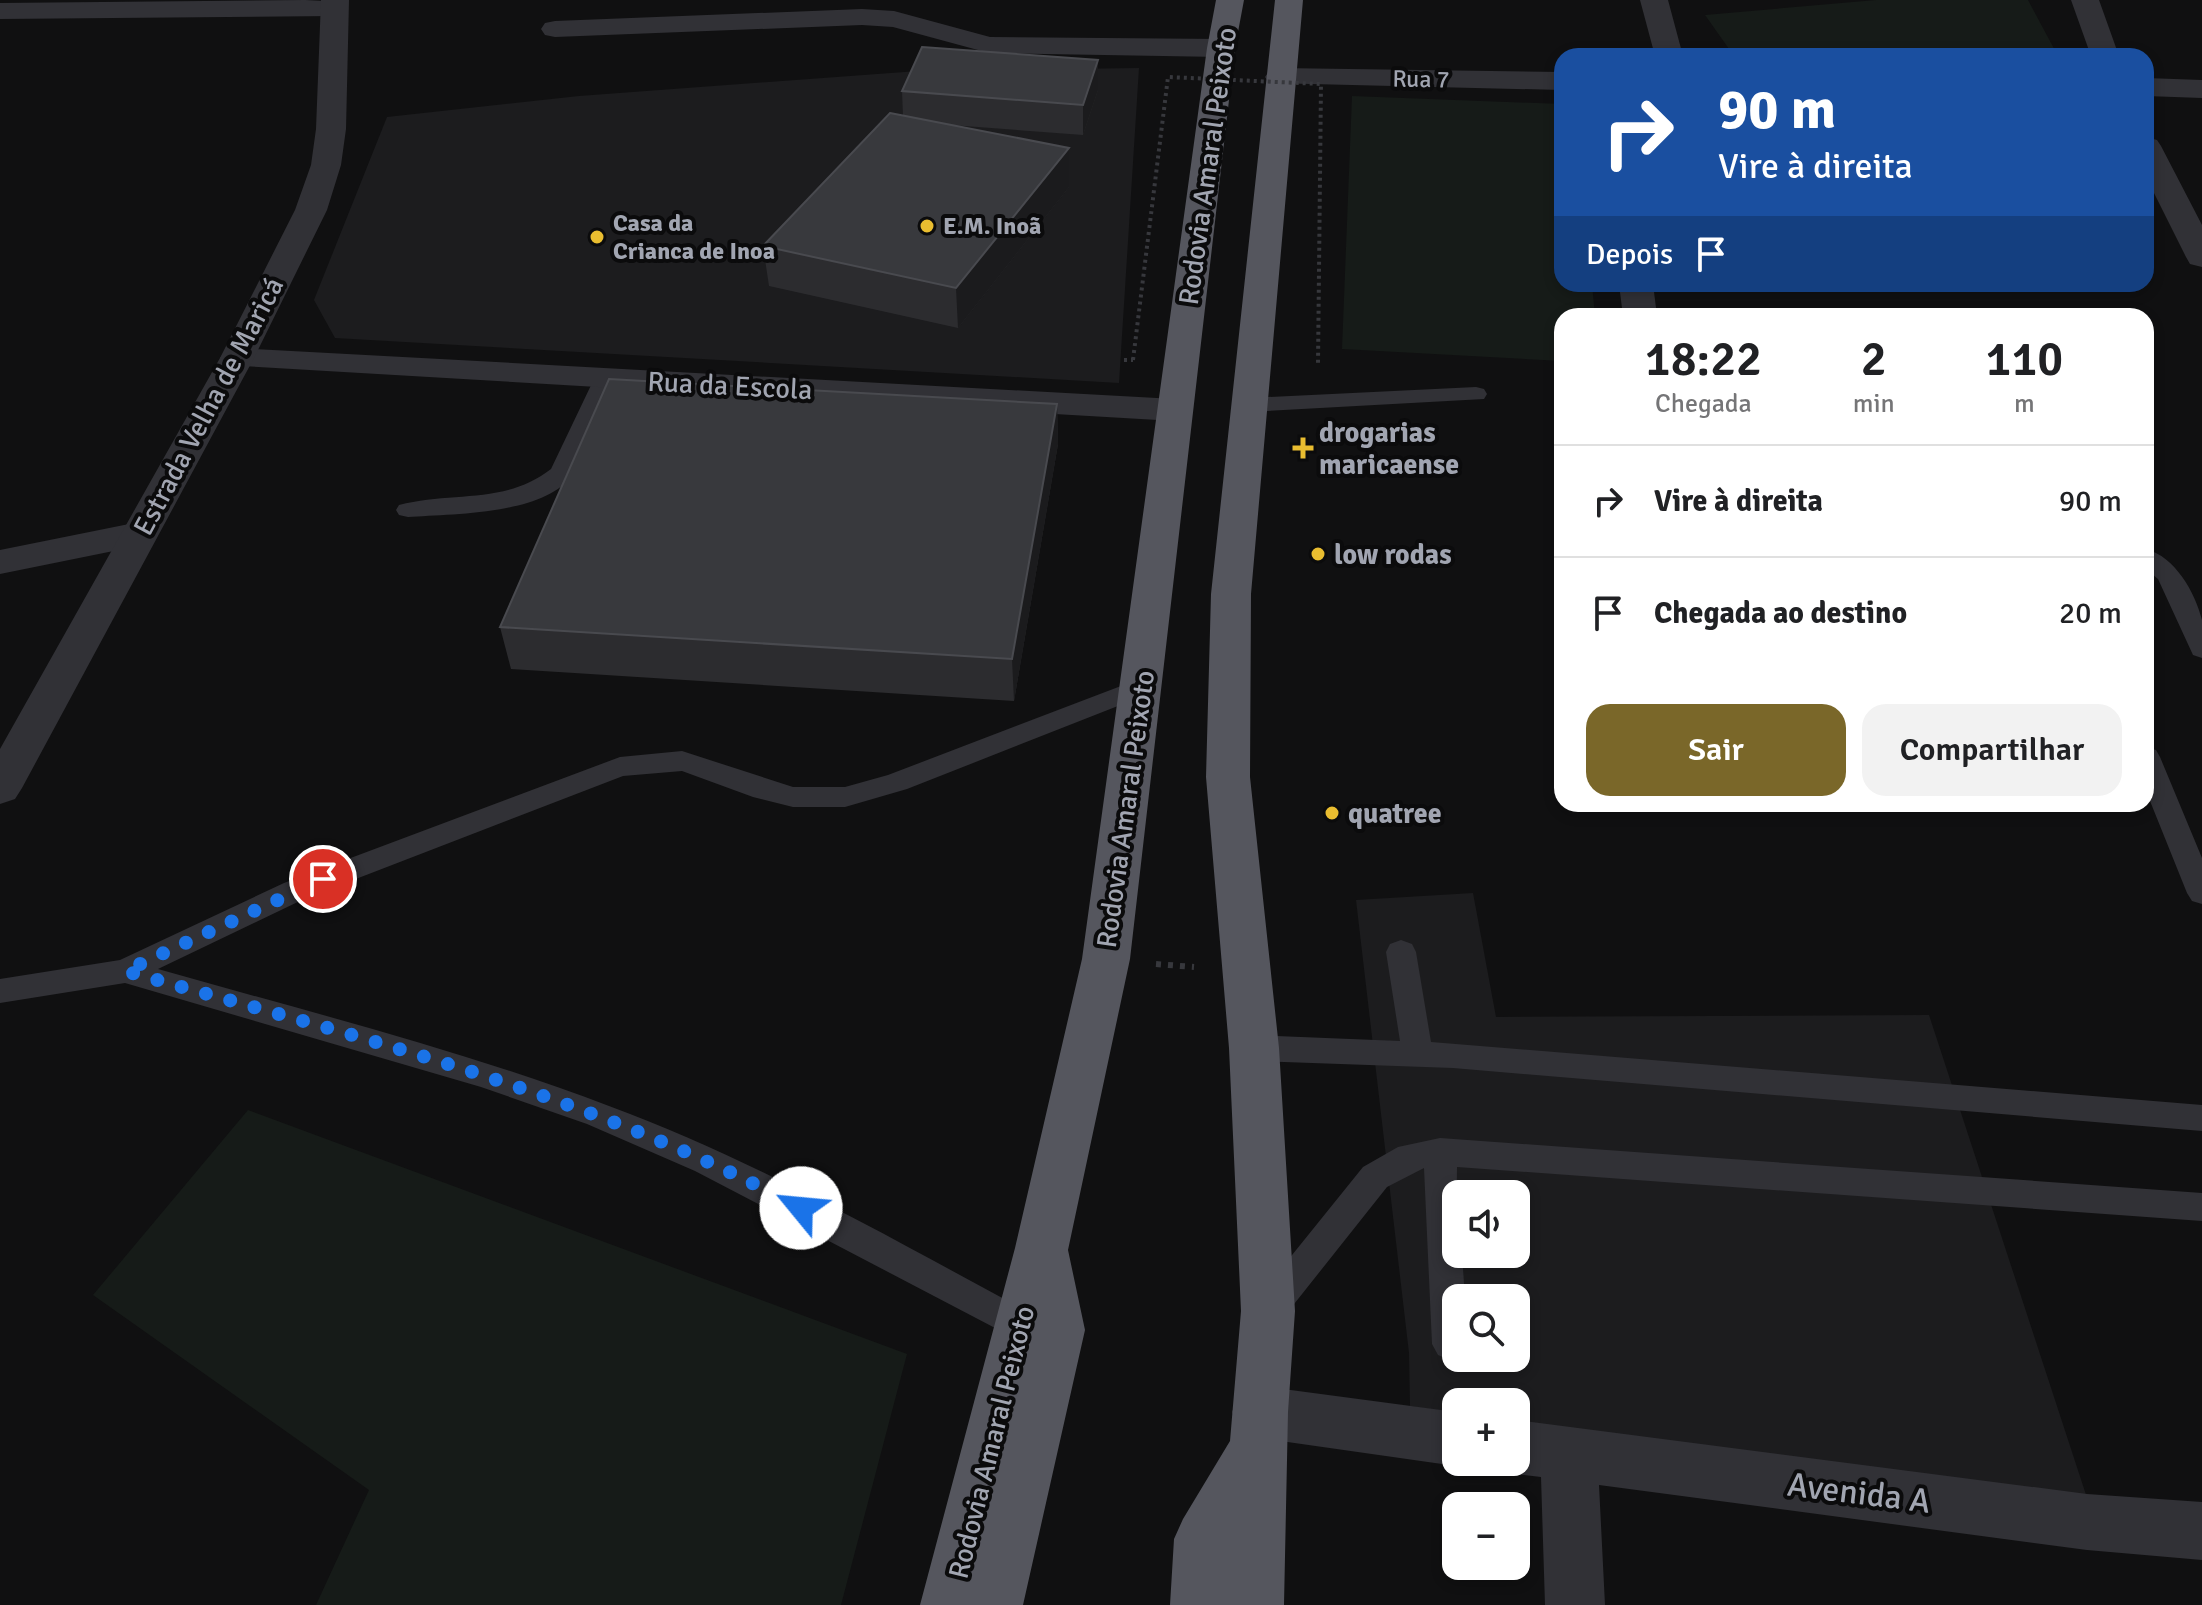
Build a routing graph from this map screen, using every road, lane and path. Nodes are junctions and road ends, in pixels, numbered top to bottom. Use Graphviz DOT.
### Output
graph roads {
  1 [pos="1230,0"];
  2 [pos="1289,0"];
  3 [pos="1654,0"];
  4 [pos="2085,0"];
  5 [pos="335,4"];
  6 [pos="0,11"];
  7 [pos="555,29"];
  8 [pos="1221,48"];
  9 [pos="1667,48"];
  10 [pos="2102,48"];
  11 [pos="1279,77"];
  12 [pos="1554,81"];
  13 [pos="2154,87"];
  14 [pos="2202,89"];
  15 [pos="2154,162"];
  16 [pos="2202,257"];
  17 [pos="237,358"];
  18 [pos="1124,360"];
  19 [pos="1318,364"];
  20 [pos="605,379"];
  21 [pos="1476,394"];
  22 [pos="1248,405"];
  23 [pos="1175,410"];
  24 [pos="408,510"];
  25 [pos="139,534"];
  26 [pos="0,562"];
  27 [pos="2154,563"];
  28 [pos="2202,649"];
  29 [pos="1142,687"];
  30 [pos="2154,776"];
  31 [pos="0,788"];
  32 [pos="2202,893"];
  33 [pos="1401,952"];
  34 [pos="1106,959"];
  35 [pos="125,971"];
  36 [pos="1247,972"];
  37 [pos="0,991"];
  38 [pos="1254,1048"];
  39 [pos="1418,1056"];
  40 [pos="2202,1118"];
  41 [pos="1440,1152"];
  42 [pos="2202,1207"];
  43 [pos="1042,1248"];
  44 [pos="1447,1284"];
  45 [pos="1268,1311"];
  46 [pos="1020,1325"];
  47 [pos="1259,1430"];
  48 [pos="1442,1438"];
  49 [pos="1542,1451"];
  50 [pos="2202,1531"];
  51 [pos="950,1605"];
  52 [pos="993,1605"];
  53 [pos="1200,1605"];
  54 [pos="1254,1605"];
  55 [pos="1575,1605"];
  1 -- 8 [label="highway, Rodovia Amaral Peixoto"];
  2 -- 11 [label="highway, Rodovia Amaral Peixoto"];
  3 -- 9 [label="street"];
  4 -- 10 [label="street"];
  5 -- 6 [label="street"];
  5 -- 17 [label="street, Estrada Velha de Maricá"];
  7 -- 8 [label="street"];
  8 -- 23 [label="highway, Rodovia Amaral Peixoto"];
  11 -- 12 [label="street, Rua 7"];
  11 -- 22 [label="highway, Rodovia Amaral Peixoto"];
  13 -- 14 [label="street"];
  15 -- 16 [label="street"];
  17 -- 20 [label="street, Rua da Escola"];
  17 -- 25 [label="street, Estrada Velha de Maricá"];
  18 -- 19 [label="path, bridge"];
  20 -- 23 [label="street, Rua da Escola"];
  20 -- 24 [label="lane"];
  21 -- 22 [label="lane"];
  22 -- 36 [label="highway, Rodovia Amaral Peixoto"];
  23 -- 29 [label="highway, Rodovia Amaral Peixoto"];
  25 -- 26 [label="street"];
  25 -- 31 [label="street, Estrada Velha de Maricá"];
  27 -- 28 [label="lane"];
  29 -- 34 [label="highway, Rodovia Amaral Peixoto"];
  29 -- 35 [label="lane"];
  30 -- 32 [label="lane"];
  33 -- 39 [label="lane"];
  34 -- 36 [label="path"];
  34 -- 43 [label="highway, Rodovia Amaral Peixoto"];
  35 -- 37 [label="lane"];
  35 -- 46 [label="lane"];
  36 -- 38 [label="highway, Rodovia Amaral Peixoto"];
  38 -- 39 [label="lane"];
  38 -- 45 [label="highway, Rodovia Amaral Peixoto"];
  39 -- 40 [label="lane"];
  41 -- 42 [label="lane"];
  41 -- 44 [label="lane"];
  41 -- 45 [label="lane"];
  43 -- 46 [label="highway, Rodovia Amaral Peixoto"];
  43 -- 52 [label="highway"];
  45 -- 47 [label="highway, Rodovia Amaral Peixoto"];
  46 -- 51 [label="highway, Rodovia Amaral Peixoto"];
  47 -- 48 [label="street"];
  47 -- 53 [label="highway"];
  47 -- 54 [label="highway, Rodovia Amaral Peixoto"];
  49 -- 50 [label="street, Avenida A"];
  49 -- 55 [label="street"];
}
